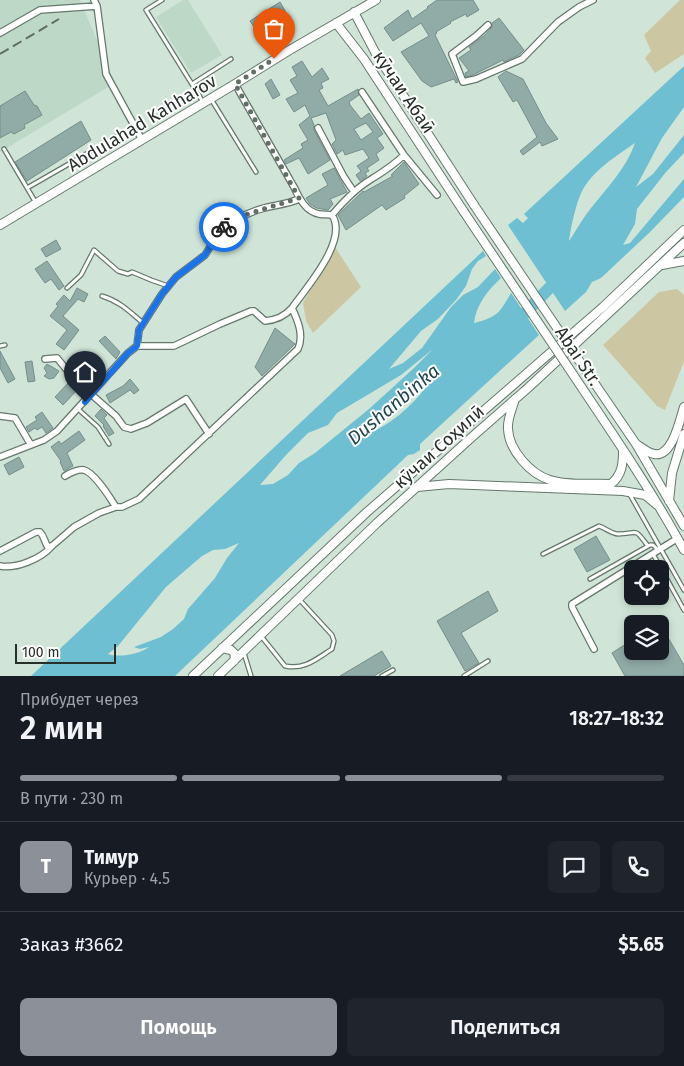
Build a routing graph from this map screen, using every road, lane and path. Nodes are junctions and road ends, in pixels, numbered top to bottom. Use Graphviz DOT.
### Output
graph roads {
  1 [pos="94,0"];
  2 [pos="162,0"];
  3 [pos="593,0"];
  4 [pos="373,1"];
  5 [pos="97,6"];
  6 [pos="354,12"];
  7 [pos="336,23"];
  8 [pos="488,25"];
  9 [pos="0,33"];
  10 [pos="231,59"];
  11 [pos="192,84"];
  12 [pos="235,84"];
  13 [pos="362,92"];
  14 [pos="207,101"];
  15 [pos="318,128"];
  16 [pos="121,134"];
  17 [pos="142,140"];
  18 [pos="4,150"];
  19 [pos="404,155"];
  20 [pos="256,172"];
  21 [pos="27,188"];
  22 [pos="354,192"];
  23 [pos="437,195"];
  24 [pos="299,198"];
  25 [pos="36,204"];
  26 [pos="332,215"];
  27 [pos="0,225"];
  28 [pos="684,230"];
  29 [pos="684,243"];
  30 [pos="684,261"];
  31 [pos="660,266"];
  32 [pos="169,286"];
  33 [pos="67,288"];
  34 [pos="102,296"];
  35 [pos="292,308"];
  36 [pos="143,323"];
  37 [pos="5,345"];
  38 [pos="0,346"];
  39 [pos="137,346"];
  40 [pos="45,359"];
  41 [pos="92,394"];
  42 [pos="515,400"];
  43 [pos="684,407"];
  44 [pos="78,410"];
  45 [pos="0,416"];
  46 [pos="209,434"];
  47 [pos="684,434"];
  48 [pos="109,444"];
  49 [pos="636,444"];
  50 [pos="32,445"];
  51 [pos="623,450"];
  52 [pos="0,457"];
  53 [pos="65,476"];
  54 [pos="417,487"];
  55 [pos="629,492"];
  56 [pos="669,500"];
  57 [pos="657,505"];
  58 [pos="116,507"];
  59 [pos="683,522"];
  60 [pos="678,538"];
  61 [pos="52,546"];
  62 [pos="648,546"];
  63 [pos="657,550"];
  64 [pos="684,550"];
  65 [pos="0,551"];
  66 [pos="543,554"];
  67 [pos="0,566"];
  68 [pos="590,579"];
  69 [pos="684,590"];
  70 [pos="298,597"];
  71 [pos="684,610"];
  72 [pos="249,623"];
  73 [pos="260,635"];
  74 [pos="222,648"];
  75 [pos="594,649"];
  76 [pos="243,652"];
  77 [pos="234,661"];
  78 [pos="488,661"];
  79 [pos="393,670"];
  80 [pos="193,676"];
  81 [pos="218,676"];
  82 [pos="251,676"];
  83 [pos="382,676"];
  84 [pos="464,676"];
  1 -- 5 [label="street"];
  2 -- 11 [label="lane"];
  3 -- 8 [label="street"];
  4 -- 6 [label="main road, Abdulahad Kahharov"];
  5 -- 9 [label="street"];
  5 -- 17 [label="street"];
  6 -- 7 [label="main road, Abdulahad Kahharov"];
  6 -- 49 [label="main road, Abai Str., bridge"];
  7 -- 12 [label="main road, Abdulahad Kahharov"];
  7 -- 51 [label="main road, Abai Str., bridge"];
  10 -- 11 [label="lane"];
  11 -- 14 [label="lane"];
  12 -- 14 [label="main road, Abdulahad Kahharov"];
  12 -- 24 [label="street"];
  13 -- 19 [label="street"];
  14 -- 17 [label="main road, Abdulahad Kahharov"];
  14 -- 20 [label="lane"];
  15 -- 22 [label="street"];
  16 -- 21 [label="lane"];
  17 -- 25 [label="main road, Abdulahad Kahharov"];
  18 -- 21 [label="lane"];
  19 -- 22 [label="street"];
  19 -- 23 [label="street"];
  21 -- 25 [label="lane"];
  22 -- 26 [label="street"];
  24 -- 26 [label="street"];
  24 -- 32 [label="street"];
  25 -- 27 [label="main road, Abdulahad Kahharov"];
  26 -- 35 [label="street"];
  28 -- 72 [label="main road"];
  29 -- 31 [label="main road, кӯчаи Соҳилӣ"];
  30 -- 31 [label="main road"];
  31 -- 42 [label="main road, кӯчаи Соҳилӣ"];
  32 -- 33 [label="lane"];
  32 -- 36 [label="street"];
  34 -- 36 [label="lane"];
  35 -- 39 [label="street"];
  35 -- 46 [label="street"];
  36 -- 39 [label="street"];
  37 -- 38 [label="lane"];
  39 -- 41 [label="street"];
  40 -- 41 [label="street"];
  41 -- 44 [label="street"];
  41 -- 46 [label="street"];
  42 -- 51 [label="main road"];
  42 -- 54 [label="main road, кӯчаи Соҳилӣ"];
  43 -- 49 [label="main road"];
  44 -- 48 [label="lane"];
  44 -- 50 [label="street"];
  45 -- 50 [label="street"];
  46 -- 58 [label="street"];
  47 -- 56 [label="main road"];
  49 -- 56 [label="main road, Abai Str."];
  50 -- 52 [label="street"];
  51 -- 57 [label="main road, Abai Str."];
  53 -- 58 [label="street"];
  54 -- 55 [label="main road"];
  54 -- 70 [label="main road, кӯчаи Соҳилӣ"];
  55 -- 57 [label="main road"];
  55 -- 63 [label="lane"];
  56 -- 59 [label="main road, Abai Str."];
  57 -- 60 [label="main road, Abai Str."];
  58 -- 61 [label="street"];
  60 -- 63 [label="street"];
  60 -- 64 [label="main road, Abai Str."];
  61 -- 65 [label="street"];
  61 -- 67 [label="street"];
  62 -- 63 [label="lane"];
  62 -- 66 [label="lane"];
  62 -- 68 [label="lane"];
  63 -- 69 [label="lane"];
  63 -- 71 [label="lane"];
  63 -- 75 [label="street"];
  70 -- 73 [label="main road, кӯчаи Соҳилӣ"];
  70 -- 73 [label="lane"];
  72 -- 73 [label="main road"];
  72 -- 74 [label="main road"];
  73 -- 76 [label="main road, кӯчаи Соҳилӣ"];
  74 -- 77 [label="main road"];
  74 -- 80 [label="main road"];
  76 -- 77 [label="main road, кӯчаи Соҳилӣ"];
  76 -- 82 [label="lane"];
  77 -- 81 [label="main road, кӯчаи Соҳилӣ"];
  78 -- 84 [label="lane"];
  79 -- 83 [label="lane"];
}
